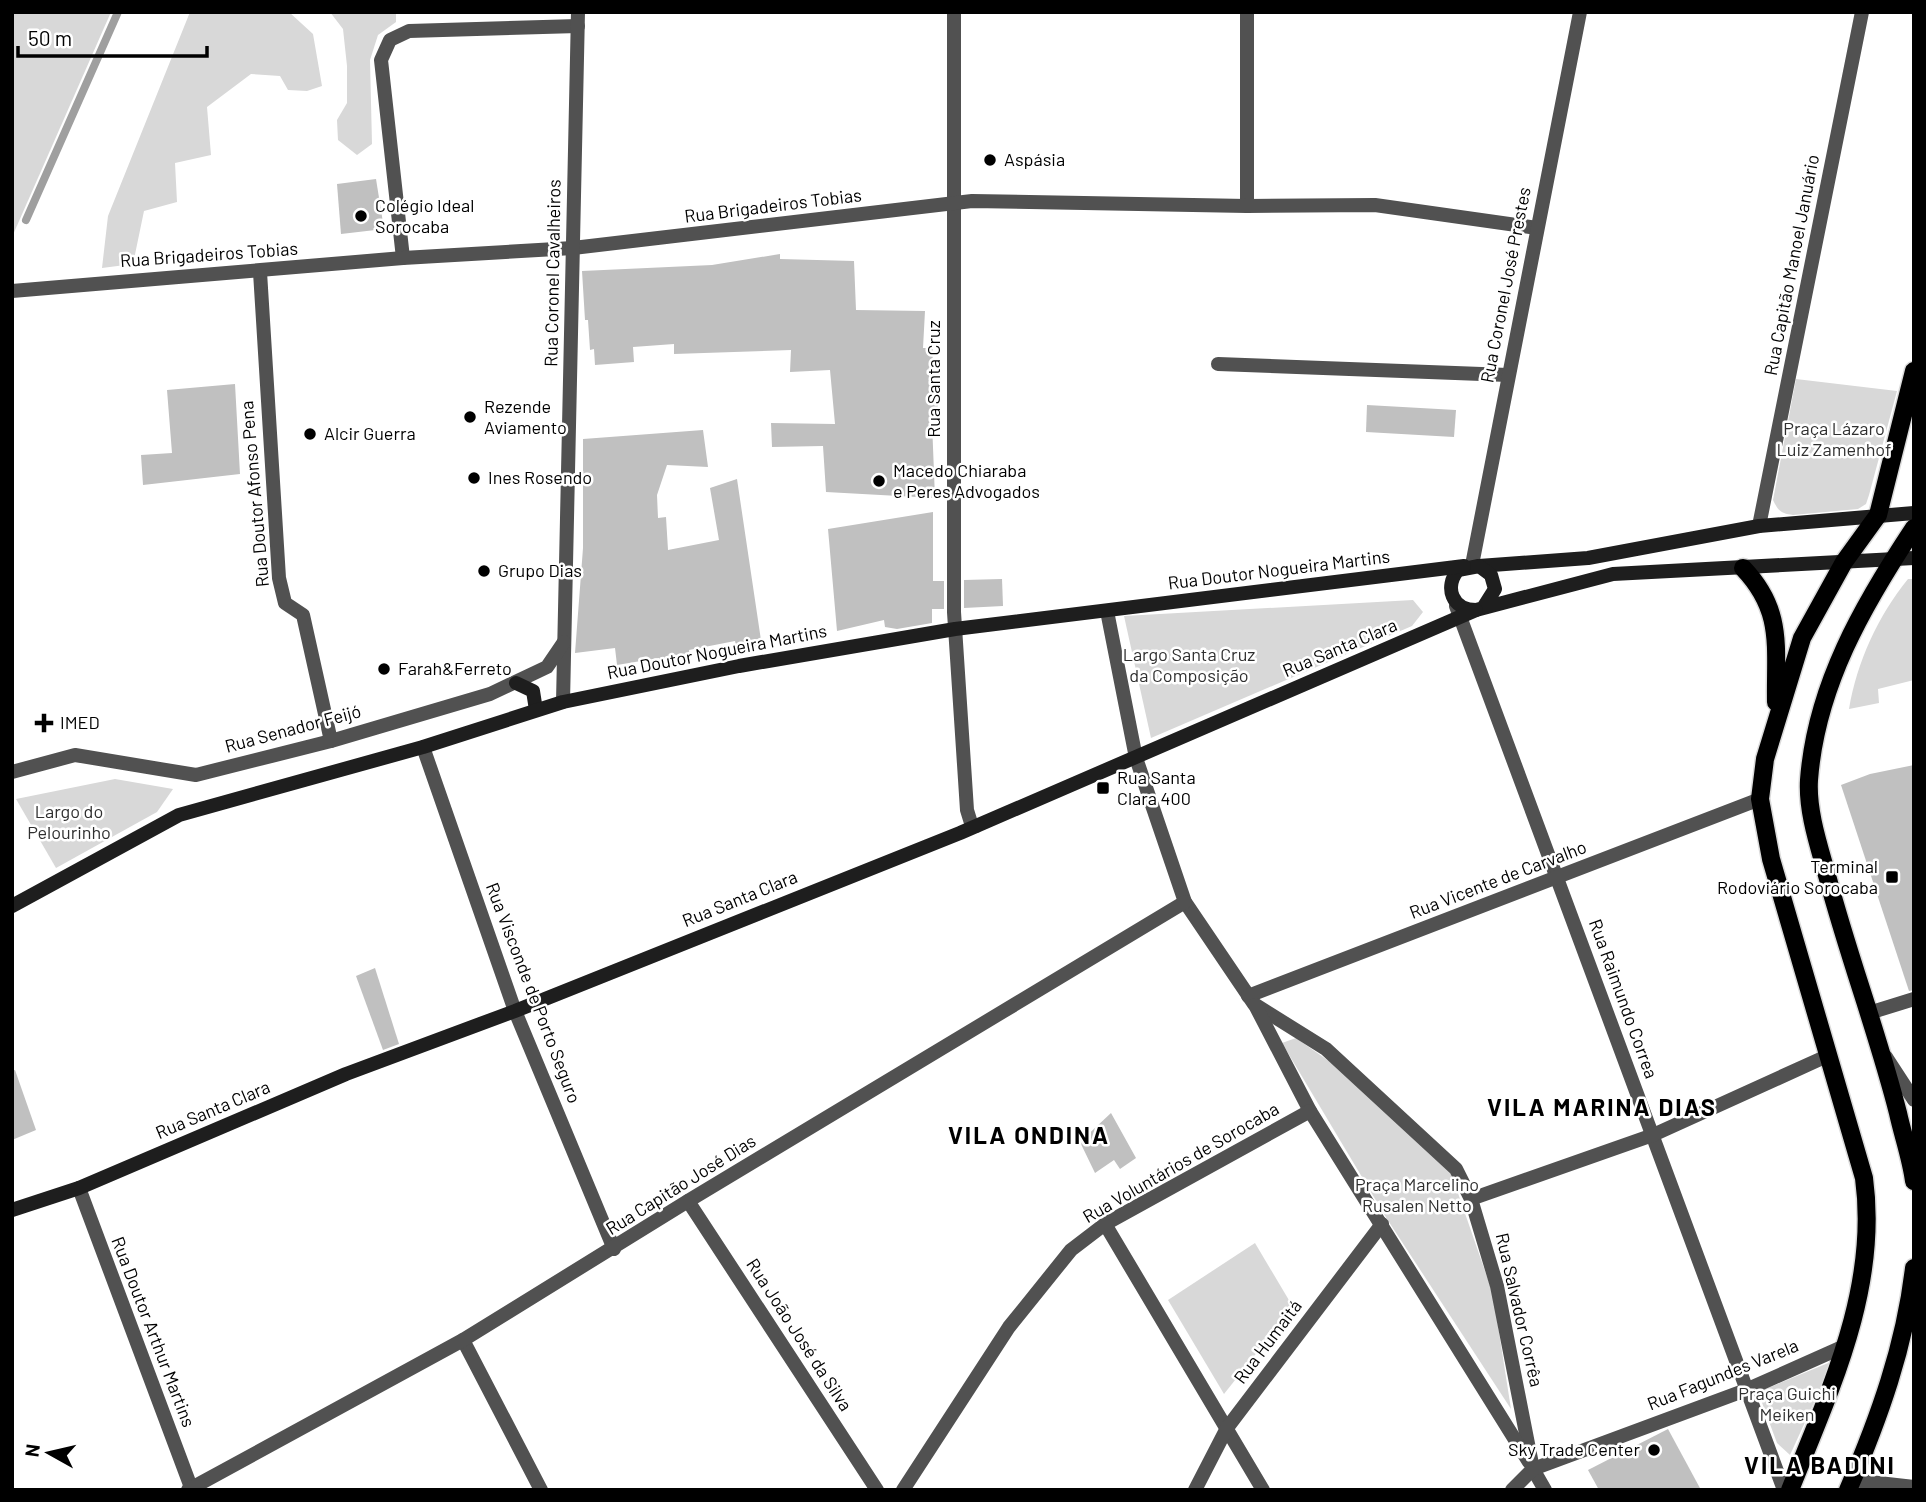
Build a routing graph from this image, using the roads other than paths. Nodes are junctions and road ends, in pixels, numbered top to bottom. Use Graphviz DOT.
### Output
graph roads {
  1 [pos="954,12"];
  2 [pos="1247,12"];
  3 [pos="1580,12"];
  4 [pos="1862,12"];
  5 [pos="578,19"];
  6 [pos="952,204"];
  7 [pos="1247,206"];
  8 [pos="1537,228"];
  9 [pos="573,248"];
  10 [pos="403,258"];
  11 [pos="260,272"];
  12 [pos="12,291"];
  13 [pos="1218,364"];
  14 [pos="1914,371"];
  15 [pos="1508,376"];
  16 [pos="1914,513"];
  17 [pos="1878,515"];
  18 [pos="1759,526"];
  19 [pos="1914,528"];
  20 [pos="1895,557"];
  21 [pos="1914,558"];
  22 [pos="1844,562"];
  23 [pos="1472,566"];
  24 [pos="1743,568"];
  25 [pos="1455,601"];
  26 [pos="1479,609"];
  27 [pos="1112,610"];
  28 [pos="1460,617"];
  29 [pos="955,629"];
  30 [pos="564,642"];
  31 [pos="516,683"];
  32 [pos="563,702"];
  33 [pos="536,710"];
  34 [pos="1776,717"];
  35 [pos="331,741"];
  36 [pos="423,747"];
  37 [pos="1142,755"];
  38 [pos="12,772"];
  39 [pos="1760,799"];
  40 [pos="976,826"];
  41 [pos="1558,878"];
  42 [pos="1185,902"];
  43 [pos="12,906"];
  44 [pos="1914,999"];
  45 [pos="1251,1000"];
  46 [pos="515,1011"];
  47 [pos="1869,1013"];
  48 [pos="1294,1029"];
  49 [pos="1273,1041"];
  50 [pos="1882,1051"];
  51 [pos="1827,1056"];
  52 [pos="1914,1100"];
  53 [pos="1310,1111"];
  54 [pos="1653,1135"];
  55 [pos="1914,1181"];
  56 [pos="79,1188"];
  57 [pos="1471,1199"];
  58 [pos="688,1201"];
  59 [pos="12,1210"];
  60 [pos="1105,1224"];
  61 [pos="1382,1224"];
  62 [pos="614,1249"];
  63 [pos="1914,1268"];
  64 [pos="1908,1338"];
  65 [pos="463,1340"];
  66 [pos="1847,1345"];
  67 [pos="1746,1390"];
  68 [pos="1227,1428"];
  69 [pos="1533,1469"];
  70 [pos="1850,1485"];
  71 [pos="1914,1487"];
  72 [pos="190,1489"];
  73 [pos="541,1490"];
  74 [pos="877,1490"];
  75 [pos="903,1490"];
  76 [pos="1195,1490"];
  77 [pos="1263,1490"];
  78 [pos="1512,1490"];
  79 [pos="1545,1490"];
  80 [pos="1784,1490"];
  81 [pos="1790,1490"];
  1 -- 6 [label="street, Rua Santa Cruz"];
  2 -- 7 [label="street"];
  3 -- 8 [label="street, Rua Coronel José Prestes"];
  4 -- 18 [label="street, Rua Capitão Manoel Januário"];
  5 -- 9 [label="street, Rua Coronel Cavalheiros"];
  5 -- 10 [label="street"];
  6 -- 7 [label="street, Rua Brigadeiros Tobias"];
  6 -- 9 [label="street, Rua Brigadeiros Tobias"];
  6 -- 29 [label="street, Rua Santa Cruz"];
  7 -- 8 [label="street, Rua Brigadeiros Tobias"];
  8 -- 15 [label="street, Rua Coronel José Prestes"];
  9 -- 10 [label="street, Rua Brigadeiros Tobias"];
  9 -- 30 [label="street, Rua Coronel Cavalheiros"];
  10 -- 11 [label="street, Rua Brigadeiros Tobias"];
  11 -- 12 [label="street, Rua Brigadeiros Tobias"];
  11 -- 35 [label="street, Rua Doutor Afonso Pena"];
  13 -- 15 [label="street"];
  14 -- 17 [label="main road"];
  15 -- 23 [label="street, Rua Coronel José Prestes"];
  16 -- 17 [label="main road, Rua Doutor Nogueira Martins"];
  17 -- 18 [label="main road, Rua Doutor Nogueira Martins"];
  17 -- 22 [label="main road"];
  18 -- 23 [label="main road, Rua Doutor Nogueira Martins"];
  19 -- 20 [label="main road"];
  20 -- 21 [label="main road, Rua Santa Clara"];
  20 -- 22 [label="main road, Rua Santa Clara"];
  20 -- 47 [label="main road"];
  22 -- 24 [label="main road, Rua Santa Clara"];
  22 -- 34 [label="main road"];
  23 -- 25 [label="main road"];
  23 -- 26 [label="main road"];
  23 -- 27 [label="main road, Rua Doutor Nogueira Martins"];
  24 -- 26 [label="main road, Rua Santa Clara"];
  24 -- 34 [label="main road"];
  25 -- 26 [label="main road"];
  25 -- 28 [label="street, Rua Raimundo Correa"];
  26 -- 28 [label="main road, Rua Santa Clara"];
  27 -- 29 [label="main road, Rua Doutor Nogueira Martins"];
  27 -- 37 [label="street, Rua Salvador Corrêa"];
  28 -- 37 [label="main road, Rua Santa Clara"];
  28 -- 41 [label="street, Rua Raimundo Correa"];
  29 -- 32 [label="main road, Rua Doutor Nogueira Martins"];
  29 -- 40 [label="street, Rua Santa Cruz"];
  30 -- 31 [label="street, Rua Senador Feijó"];
  30 -- 32 [label="street, Rua Coronel Cavalheiros"];
  31 -- 33 [label="main road"];
  31 -- 35 [label="street, Rua Senador Feijó"];
  32 -- 33 [label="main road, Rua Doutor Nogueira Martins"];
  33 -- 36 [label="main road, Rua Doutor Nogueira Martins"];
  34 -- 39 [label="main road"];
  35 -- 38 [label="street, Rua Senador Feijó"];
  36 -- 43 [label="main road, Rua Doutor Nogueira Martins"];
  36 -- 46 [label="street, Rua Visconde de Porto Seguro"];
  37 -- 40 [label="main road, Rua Santa Clara"];
  37 -- 42 [label="street, Rua Salvador Corrêa"];
  39 -- 41 [label="street, Rua Vicente de Carvalho"];
  39 -- 51 [label="main road"];
  40 -- 46 [label="main road, Rua Santa Clara"];
  41 -- 45 [label="street, Rua Vicente de Carvalho"];
  41 -- 54 [label="street, Rua Raimundo Correa"];
  42 -- 45 [label="street, Rua Salvador Corrêa"];
  42 -- 58 [label="street, Rua Capitão José Dias"];
  44 -- 47 [label="street"];
  45 -- 48 [label="street, Rua Salvador Corrêa"];
  45 -- 49 [label="street, Rua Salvador Corrêa"];
  46 -- 56 [label="main road, Rua Santa Clara"];
  46 -- 62 [label="street, Rua Visconde de Porto Seguro"];
  47 -- 50 [label="main road"];
  48 -- 49 [label="street"];
  48 -- 57 [label="street, Rua Salvador Corrêa"];
  49 -- 53 [label="street, Rua Salvador Corrêa"];
  50 -- 52 [label="street"];
  50 -- 55 [label="main road"];
  51 -- 54 [label="street"];
  51 -- 66 [label="main road"];
  53 -- 60 [label="street, Rua Voluntários de Sorocaba"];
  53 -- 61 [label="street, Rua Salvador Corrêa"];
  54 -- 57 [label="street"];
  54 -- 67 [label="street, Rua Raimundo Correa"];
  56 -- 59 [label="main road, Rua Santa Clara"];
  56 -- 72 [label="street, Rua Doutor Arthur Martins"];
  57 -- 69 [label="street, Rua Salvador Corrêa"];
  58 -- 62 [label="street, Rua Capitão José Dias"];
  58 -- 74 [label="street, Rua João José da Silva"];
  60 -- 68 [label="street"];
  60 -- 75 [label="street, Rua Voluntários de Sorocaba"];
  61 -- 68 [label="street, Rua Humaitá"];
  61 -- 69 [label="street, Rua Salvador Corrêa"];
  62 -- 65 [label="street, Rua Capitão José Dias"];
  63 -- 64 [label="main road"];
  64 -- 70 [label="main road"];
  65 -- 72 [label="street, Rua Capitão José Dias"];
  65 -- 73 [label="street"];
  66 -- 67 [label="street, Rua Fagundes Varela"];
  66 -- 81 [label="main road"];
  67 -- 69 [label="street, Rua Fagundes Varela"];
  67 -- 80 [label="street, Rua Raimundo Correa"];
  68 -- 76 [label="street, Rua Humaitá"];
  68 -- 77 [label="street"];
  69 -- 78 [label="street"];
  69 -- 79 [label="street, Rua Salvador Corrêa"];
  70 -- 71 [label="street"];
}
